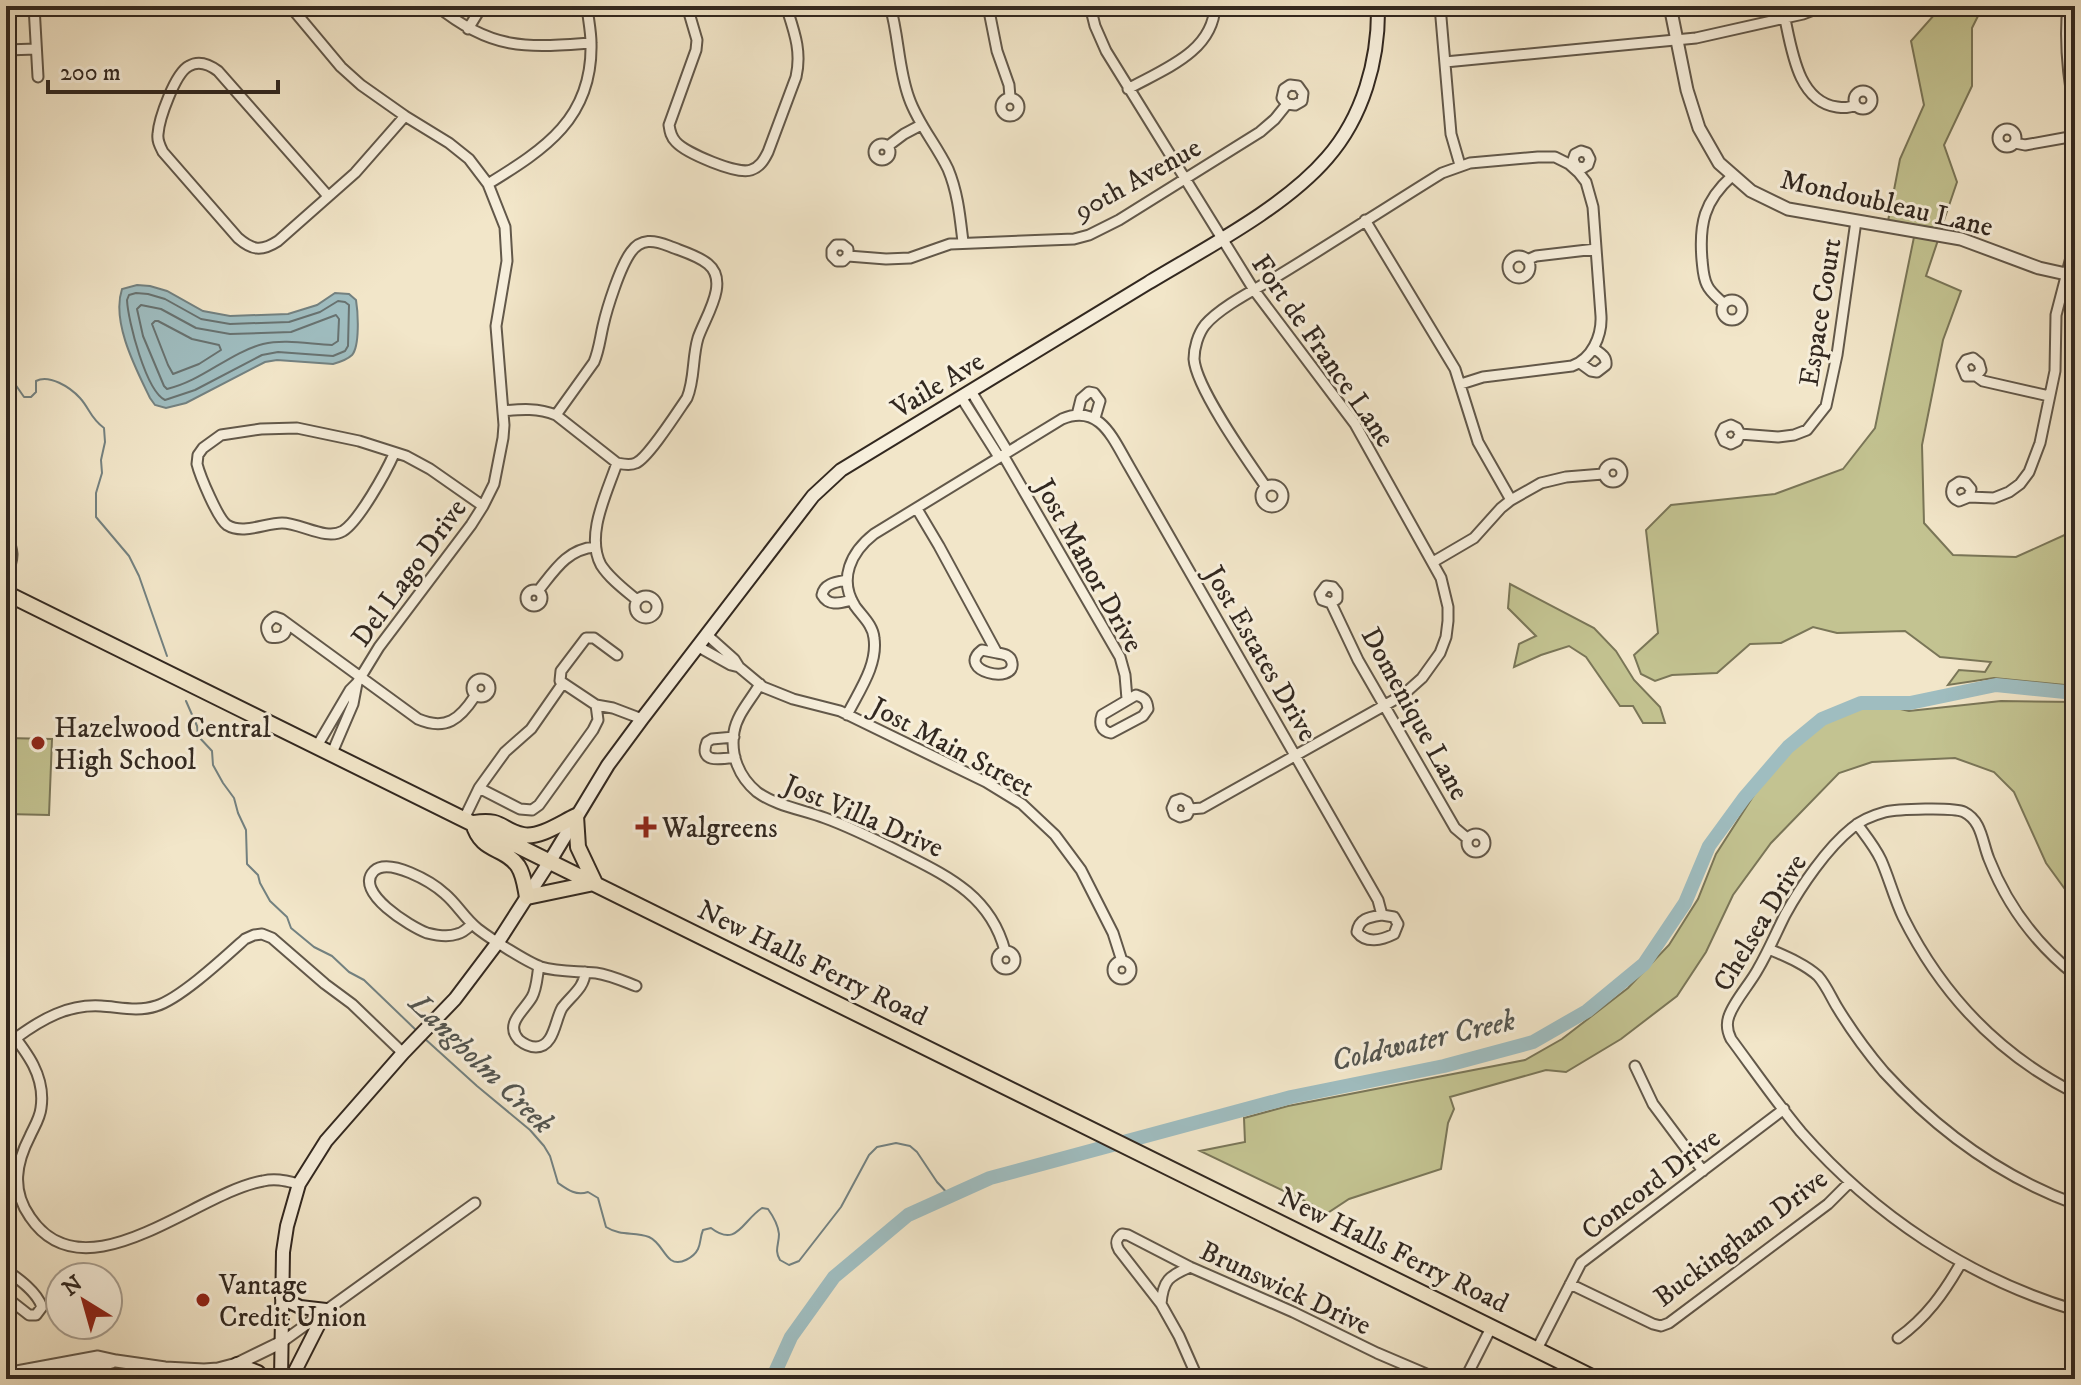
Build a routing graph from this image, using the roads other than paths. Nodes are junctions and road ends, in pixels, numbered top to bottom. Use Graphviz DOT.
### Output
graph roads {
  1 [pos="34,6"];
  2 [pos="290,6"];
  3 [pos="437,6"];
  4 [pos="482,6"];
  5 [pos="587,6"];
  6 [pos="687,6"];
  7 [pos="786,6"];
  8 [pos="890,6"];
  9 [pos="988,6"];
  10 [pos="1090,6"];
  11 [pos="1215,6"];
  12 [pos="1378,6"];
  13 [pos="1440,6"];
  14 [pos="1670,6"];
  15 [pos="1782,6"];
  16 [pos="1824,6"];
  17 [pos="2068,6"];
  18 [pos="1785,18"];
  19 [pos="468,29"];
  20 [pos="1677,40"];
  21 [pos="591,43"];
  22 [pos="36,49"];
  23 [pos="6,50"];
  24 [pos="1445,62"];
  25 [pos="38,77"];
  26 [pos="1128,89"];
  27 [pos="1010,97"];
  28 [pos="1287,104"];
  29 [pos="1855,105"];
  30 [pos="2075,113"];
  31 [pos="405,116"];
  32 [pos="921,125"];
  33 [pos="2075,136"];
  34 [pos="2015,143"];
  35 [pos="888,146"];
  36 [pos="1460,165"];
  37 [pos="1732,176"];
  38 [pos="1185,179"];
  39 [pos="488,184"];
  40 [pos="328,196"];
  41 [pos="1365,220"];
  42 [pos="1856,221"];
  43 [pos="1222,238"];
  44 [pos="963,242"];
  45 [pos="2075,242"];
  46 [pos="1596,249"];
  47 [pos="848,256"];
  48 [pos="1527,260"];
  49 [pos="2071,275"];
  50 [pos="1254,290"];
  51 [pos="1723,303"];
  52 [pos="1593,348"];
  53 [pos="1580,363"];
  54 [pos="1976,376"];
  55 [pos="1461,384"];
  56 [pos="966,394"];
  57 [pos="2049,396"];
  58 [pos="503,411"];
  59 [pos="556,415"];
  60 [pos="1077,415"];
  61 [pos="1095,418"];
  62 [pos="1740,434"];
  63 [pos="394,454"];
  64 [pos="1004,454"];
  65 [pos="617,463"];
  66 [pos="1603,474"];
  67 [pos="1266,487"];
  68 [pos="1969,497"];
  69 [pos="1511,500"];
  70 [pos="483,506"];
  71 [pos="917,509"];
  72 [pos="6,532"];
  73 [pos="595,547"];
  74 [pos="1433,562"];
  75 [pos="6,575"];
  76 [pos="847,580"];
  77 [pos="538,591"];
  78 [pos="6,593"];
  79 [pos="637,600"];
  80 [pos="852,600"];
  81 [pos="1331,603"];
  82 [pos="286,623"];
  83 [pos="706,634"];
  84 [pos="697,646"];
  85 [pos="997,653"];
  86 [pos="617,655"];
  87 [pos="739,667"];
  88 [pos="359,680"];
  89 [pos="563,683"];
  90 [pos="760,684"];
  91 [pos="475,696"];
  92 [pos="1127,699"];
  93 [pos="596,705"];
  94 [pos="1384,705"];
  95 [pos="847,715"];
  96 [pos="642,719"];
  97 [pos="734,737"];
  98 [pos="317,746"];
  99 [pos="332,753"];
  100 [pos="1295,756"];
  101 [pos="735,757"];
  102 [pos="479,788"];
  103 [pos="1190,809"];
  104 [pos="576,816"];
  105 [pos="469,821"];
  106 [pos="1857,824"];
  107 [pos="1468,839"];
  108 [pos="550,861"];
  109 [pos="595,883"];
  110 [pos="527,897"];
  111 [pos="1382,915"];
  112 [pos="472,924"];
  113 [pos="498,942"];
  114 [pos="1769,949"];
  115 [pos="1005,951"];
  116 [pos="1122,961"];
  117 [pos="539,966"];
  118 [pos="585,972"];
  119 [pos="2075,975"];
  120 [pos="636,986"];
  121 [pos="6,1026"];
  122 [pos="16,1038"];
  123 [pos="405,1051"];
  124 [pos="1635,1066"];
  125 [pos="2075,1093"];
  126 [pos="1784,1109"];
  127 [pos="1703,1171"];
  128 [pos="1850,1182"];
  129 [pos="299,1184"];
  130 [pos="475,1203"];
  131 [pos="2075,1204"];
  132 [pos="1961,1263"];
  133 [pos="1190,1267"];
  134 [pos="6,1270"];
  135 [pos="1570,1284"];
  136 [pos="6,1297"];
  137 [pos="282,1298"];
  138 [pos="1161,1304"];
  139 [pos="326,1310"];
  140 [pos="2075,1310"];
  141 [pos="1492,1326"];
  142 [pos="1898,1338"];
  143 [pos="282,1342"];
  144 [pos="1537,1349"];
  145 [pos="116,1361"];
  146 [pos="237,1364"];
  147 [pos="6,1374"];
  148 [pos="47,1379"];
  149 [pos="265,1379"];
  150 [pos="281,1379"];
  151 [pos="291,1379"];
  152 [pos="1198,1379"];
  153 [pos="1438,1379"];
  154 [pos="1465,1379"];
  155 [pos="1596,1379"];
  1 -- 22 [label="street"];
  2 -- 31 [label="street, Del Lago Drive"];
  3 -- 19 [label="street"];
  4 -- 19 [label="street"];
  5 -- 21 [label="street"];
  6 -- 7 [label="street"];
  8 -- 32 [label="street"];
  9 -- 27 [label="street"];
  10 -- 26 [label="street, Fort de France Lane"];
  11 -- 26 [label="street"];
  12 -- 43 [label="main road, Vaile Ave"];
  13 -- 24 [label="street"];
  14 -- 20 [label="street, Mondoubleau Lane"];
  15 -- 18 [label="street"];
  16 -- 18 [label="street"];
  17 -- 30 [label="street"];
  18 -- 20 [label="street"];
  18 -- 29 [label="street"];
  19 -- 21 [label="street"];
  20 -- 24 [label="street"];
  20 -- 37 [label="street, Mondoubleau Lane"];
  21 -- 39 [label="street"];
  22 -- 23 [label="street"];
  22 -- 25 [label="street"];
  24 -- 36 [label="street"];
  26 -- 38 [label="street, Fort de France Lane"];
  28 -- 38 [label="street, 90th Avenue"];
  31 -- 39 [label="street, Del Lago Drive"];
  31 -- 40 [label="street"];
  32 -- 35 [label="street"];
  32 -- 44 [label="street"];
  33 -- 34 [label="street"];
  36 -- 41 [label="street"];
  36 -- 46 [label="street"];
  37 -- 42 [label="street, Mondoubleau Lane"];
  37 -- 51 [label="street"];
  38 -- 43 [label="street, Fort de France Lane"];
  38 -- 44 [label="street, 90th Avenue"];
  39 -- 58 [label="street, Del Lago Drive"];
  40 -- 40 [label="street"];
  41 -- 50 [label="street"];
  41 -- 55 [label="street"];
  42 -- 49 [label="street, Mondoubleau Lane"];
  42 -- 62 [label="street, Espace Court"];
  43 -- 50 [label="street, Fort de France Lane"];
  43 -- 56 [label="main road, Vaile Ave"];
  44 -- 47 [label="street, 90th Avenue"];
  45 -- 49 [label="street"];
  46 -- 48 [label="street"];
  46 -- 52 [label="street"];
  49 -- 57 [label="street"];
  50 -- 67 [label="street"];
  50 -- 74 [label="street, Fort de France Lane"];
  52 -- 53 [label="street"];
  52 -- 53 [label="street"];
  53 -- 55 [label="street"];
  54 -- 57 [label="street"];
  55 -- 69 [label="street"];
  56 -- 64 [label="street, Jost Manor Drive"];
  56 -- 83 [label="main road, Vaile Ave"];
  57 -- 68 [label="street"];
  58 -- 59 [label="street"];
  58 -- 70 [label="street, Del Lago Drive"];
  59 -- 65 [label="street"];
  59 -- 65 [label="street"];
  60 -- 61 [label="street"];
  60 -- 61 [label="street, Jost Estates Drive"];
  60 -- 64 [label="street, Jost Estates Drive"];
  61 -- 100 [label="street, Jost Estates Drive"];
  63 -- 63 [label="street"];
  63 -- 70 [label="street"];
  64 -- 71 [label="street, Jost Estates Drive"];
  64 -- 92 [label="street, Jost Manor Drive"];
  65 -- 73 [label="street"];
  66 -- 69 [label="street"];
  69 -- 74 [label="street"];
  70 -- 88 [label="street, Del Lago Drive"];
  71 -- 76 [label="street, Jost Estates Drive"];
  71 -- 85 [label="street"];
  72 -- 75 [label="street"];
  73 -- 77 [label="street"];
  73 -- 79 [label="street"];
  74 -- 94 [label="street, Fort de France Lane"];
  76 -- 80 [label="street"];
  76 -- 80 [label="street"];
  78 -- 98 [label="main road, New Halls Ferry Road"];
  80 -- 95 [label="street"];
  81 -- 94 [label="street, Domenique Lane"];
  82 -- 88 [label="street"];
  83 -- 84 [label="main road, Vaile Ave"];
  83 -- 87 [label="street, Jost Main Street"];
  84 -- 87 [label="street, Jost Main Street"];
  84 -- 96 [label="main road, Vaile Ave"];
  86 -- 89 [label="street"];
  87 -- 90 [label="street, Jost Main Street"];
  88 -- 91 [label="street"];
  88 -- 98 [label="street, Del Lago Drive"];
  88 -- 99 [label="street, Del Lago Drive"];
  89 -- 93 [label="street"];
  89 -- 102 [label="street"];
  90 -- 95 [label="street, Jost Main Street"];
  90 -- 97 [label="street"];
  92 -- 92 [label="street, Jost Manor Drive"];
  93 -- 96 [label="street"];
  93 -- 102 [label="street"];
  94 -- 100 [label="street, Fort de France Lane"];
  94 -- 107 [label="street, Domenique Lane"];
  95 -- 116 [label="street, Jost Main Street"];
  96 -- 104 [label="main road, Vaile Ave"];
  97 -- 101 [label="street"];
  97 -- 101 [label="street"];
  98 -- 99 [label="main road, New Halls Ferry Road"];
  99 -- 105 [label="main road, New Halls Ferry Road"];
  100 -- 103 [label="street, Fort de France Lane"];
  100 -- 111 [label="street, Jost Estates Drive"];
  101 -- 115 [label="street, Jost Villa Drive"];
  102 -- 105 [label="street"];
  104 -- 105 [label="main road"];
  104 -- 108 [label="main road, Vaile Ave"];
  104 -- 109 [label="main road"];
  105 -- 108 [label="main road, New Halls Ferry Road"];
  105 -- 110 [label="main road"];
  106 -- 114 [label="street, Chelsea Drive"];
  106 -- 119 [label="street, Chelsea Drive"];
  106 -- 125 [label="street"];
  108 -- 109 [label="main road, New Halls Ferry Road"];
  108 -- 110 [label="main road, Vaile Ave"];
  109 -- 110 [label="main road"];
  109 -- 141 [label="main road, New Halls Ferry Road"];
  110 -- 113 [label="main road, Vaile Ave"];
  112 -- 112 [label="street"];
  112 -- 113 [label="street"];
  113 -- 117 [label="street"];
  113 -- 123 [label="main road, Vaile Ave"];
  114 -- 126 [label="street, Chelsea Drive"];
  114 -- 131 [label="street"];
  117 -- 118 [label="street"];
  117 -- 118 [label="street"];
  118 -- 120 [label="street"];
  121 -- 122 [label="street"];
  122 -- 123 [label="street"];
  122 -- 129 [label="street"];
  123 -- 129 [label="main road, Vaile Ave"];
  124 -- 127 [label="street"];
  126 -- 127 [label="street, Concord Drive"];
  126 -- 128 [label="street"];
  127 -- 135 [label="street, Concord Drive"];
  128 -- 132 [label="street"];
  128 -- 135 [label="street, Buckingham Drive"];
  129 -- 137 [label="main road, Vaile Ave"];
  130 -- 139 [label="street"];
  132 -- 140 [label="street"];
  132 -- 142 [label="street"];
  133 -- 138 [label="street"];
  133 -- 138 [label="street, Brunswick Drive"];
  133 -- 153 [label="street, Brunswick Drive"];
  134 -- 136 [label="street"];
  135 -- 144 [label="street, Concord Drive"];
  137 -- 139 [label="main road"];
  137 -- 143 [label="main road, Vaile Ave"];
  138 -- 152 [label="street"];
  139 -- 143 [label="street"];
  139 -- 151 [label="main road"];
  141 -- 144 [label="main road, New Halls Ferry Road"];
  141 -- 154 [label="street"];
  143 -- 146 [label="street"];
  143 -- 150 [label="main road, Vaile Ave"];
  144 -- 155 [label="main road, New Halls Ferry Road"];
  145 -- 146 [label="street"];
  145 -- 147 [label="street"];
  145 -- 148 [label="street"];
  146 -- 149 [label="main road"];
}
